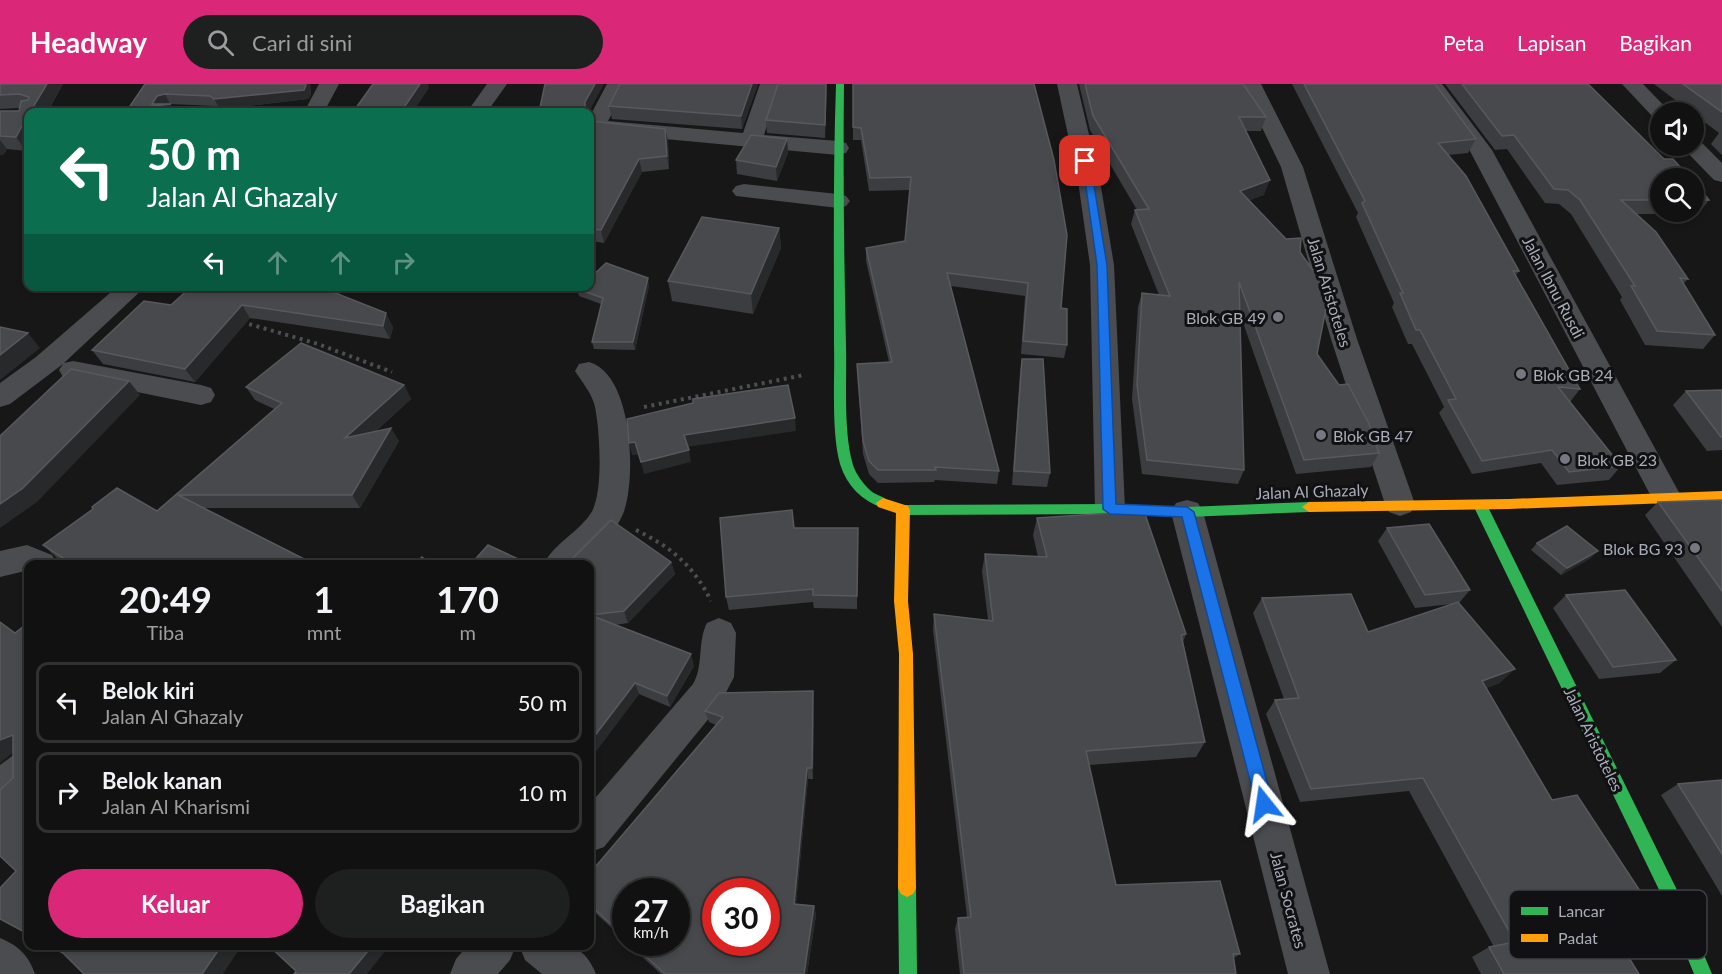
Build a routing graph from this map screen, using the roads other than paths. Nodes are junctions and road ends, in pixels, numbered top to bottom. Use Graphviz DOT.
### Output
graph roads {
  1 [pos="329,84"];
  2 [pos="497,84"];
  3 [pos="617,84"];
  4 [pos="770,84"];
  5 [pos="840,84"];
  6 [pos="1067,84"];
  7 [pos="1251,84"];
  8 [pos="1432,84"];
  9 [pos="1632,84"];
  10 [pos="1650,103"];
  11 [pos="316,108"];
  12 [pos="480,108"];
  13 [pos="594,123"];
  14 [pos="594,126"];
  15 [pos="752,139"];
  16 [pos="838,148"];
  17 [pos="1702,156"];
  18 [pos="1722,175"];
  19 [pos="744,191"];
  20 [pos="838,201"];
  21 [pos="128,291"];
  22 [pos="46,364"];
  23 [pos="588,370"];
  24 [pos="201,394"];
  25 [pos="0,397"];
  26 [pos="1666,496"];
  27 [pos="1722,496"];
  28 [pos="1400,504"];
  29 [pos="1480,506"];
  30 [pos="1110,509"];
  31 [pos="903,510"];
  32 [pos="1187,512"];
  33 [pos="32,560"];
  34 [pos="565,560"];
  35 [pos="0,564"];
  36 [pos="719,633"];
  37 [pos="24,769"];
  38 [pos="0,789"];
  39 [pos="594,827"];
  40 [pos="1668,890"];
  41 [pos="491,950"];
  42 [pos="546,950"];
  43 [pos="0,959"];
  44 [pos="1697,959"];
  45 [pos="14,974"];
  46 [pos="471,974"];
  47 [pos="575,974"];
  48 [pos="908,974"];
  49 [pos="1309,974"];
  50 [pos="1703,974"];
  1 -- 11 [label="street"];
  2 -- 12 [label="street"];
  3 -- 13 [label="street"];
  4 -- 15 [label="street"];
  5 -- 16 [label="street"];
  6 -- 30 [label="street"];
  7 -- 28 [label="street, Jalan Aristoteles"];
  8 -- 26 [label="street, Jalan Ibnu Rusdi"];
  9 -- 10 [label="street"];
  14 -- 15 [label="street"];
  15 -- 16 [label="street"];
  16 -- 20 [label="street"];
  17 -- 18 [label="street"];
  19 -- 20 [label="street"];
  20 -- 31 [label="street"];
  21 -- 22 [label="street"];
  22 -- 24 [label="street"];
  22 -- 25 [label="street"];
  23 -- 34 [label="street"];
  26 -- 27 [label="street, Jalan Al Ghazaly"];
  26 -- 29 [label="street, Jalan Al Ghazaly"];
  28 -- 29 [label="street, Jalan Al Ghazaly"];
  28 -- 32 [label="street, Jalan Al Ghazaly"];
  29 -- 40 [label="street, Jalan Aristoteles"];
  30 -- 31 [label="street, Jalan Al Ghazaly"];
  30 -- 32 [label="street, Jalan Al Ghazaly"];
  31 -- 48 [label="street"];
  32 -- 49 [label="street, Jalan Socrates"];
  33 -- 35 [label="street"];
  36 -- 39 [label="street"];
  37 -- 38 [label="street"];
  41 -- 46 [label="street"];
  42 -- 47 [label="street"];
  43 -- 45 [label="street"];
  44 -- 50 [label="street, Jalan Aristoteles"];
}
